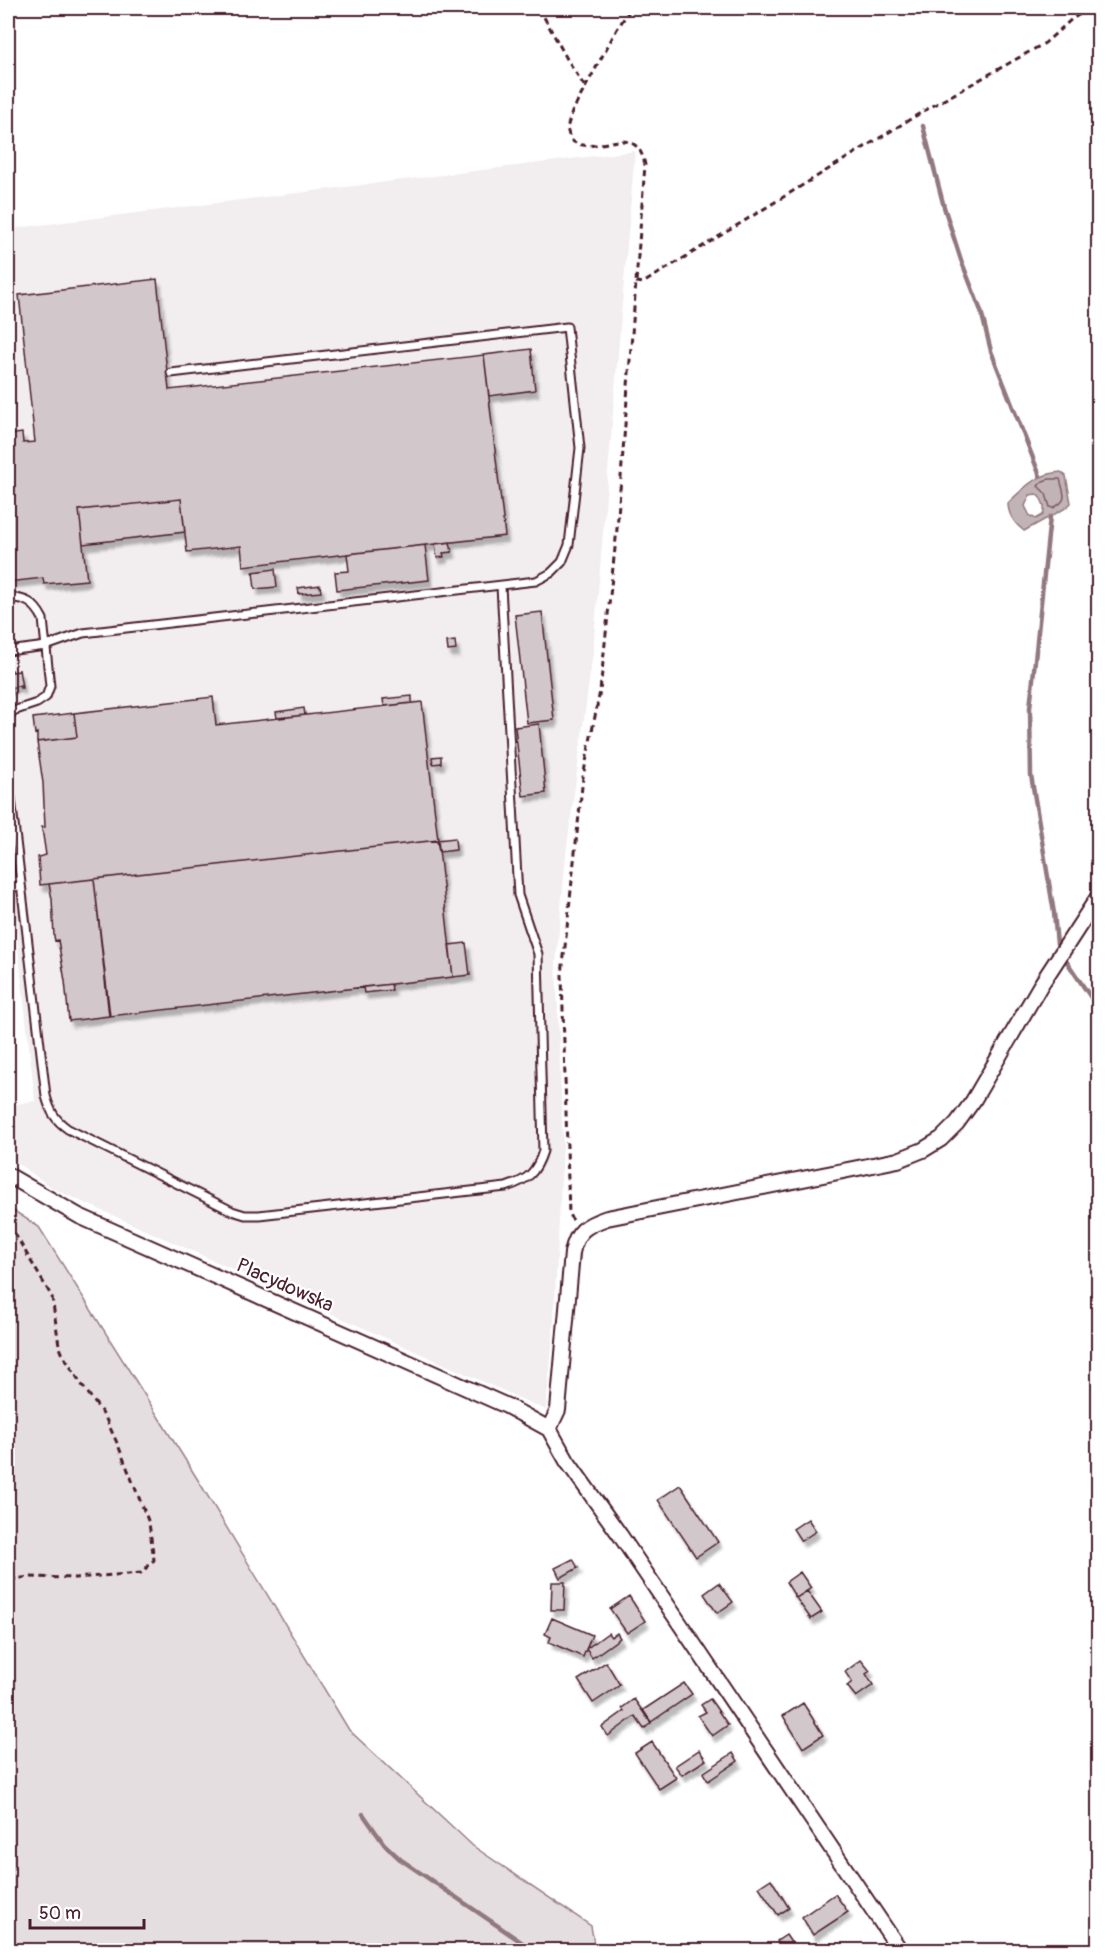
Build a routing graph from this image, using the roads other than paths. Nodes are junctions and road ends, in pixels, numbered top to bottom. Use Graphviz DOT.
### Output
graph roads {
  1 [pos="171,373"];
  2 [pos="501,586"];
  3 [pos="8,598"];
  4 [pos="46,646"];
  5 [pos="8,651"];
  6 [pos="8,719"];
  7 [pos="8,773"];
  8 [pos="20,886"];
  9 [pos="8,888"];
  10 [pos="1098,897"];
  11 [pos="8,1175"];
  12 [pos="549,1429"];
  13 [pos="900,1950"];
  1 -- 2 [label="lane"];
  2 -- 4 [label="lane"];
  2 -- 8 [label="lane"];
  3 -- 4 [label="lane"];
  4 -- 5 [label="lane"];
  4 -- 6 [label="lane"];
  7 -- 8 [label="lane"];
  8 -- 9 [label="lane"];
  10 -- 12 [label="street"];
  11 -- 12 [label="street, Placydowska"];
  12 -- 13 [label="street"];
}
